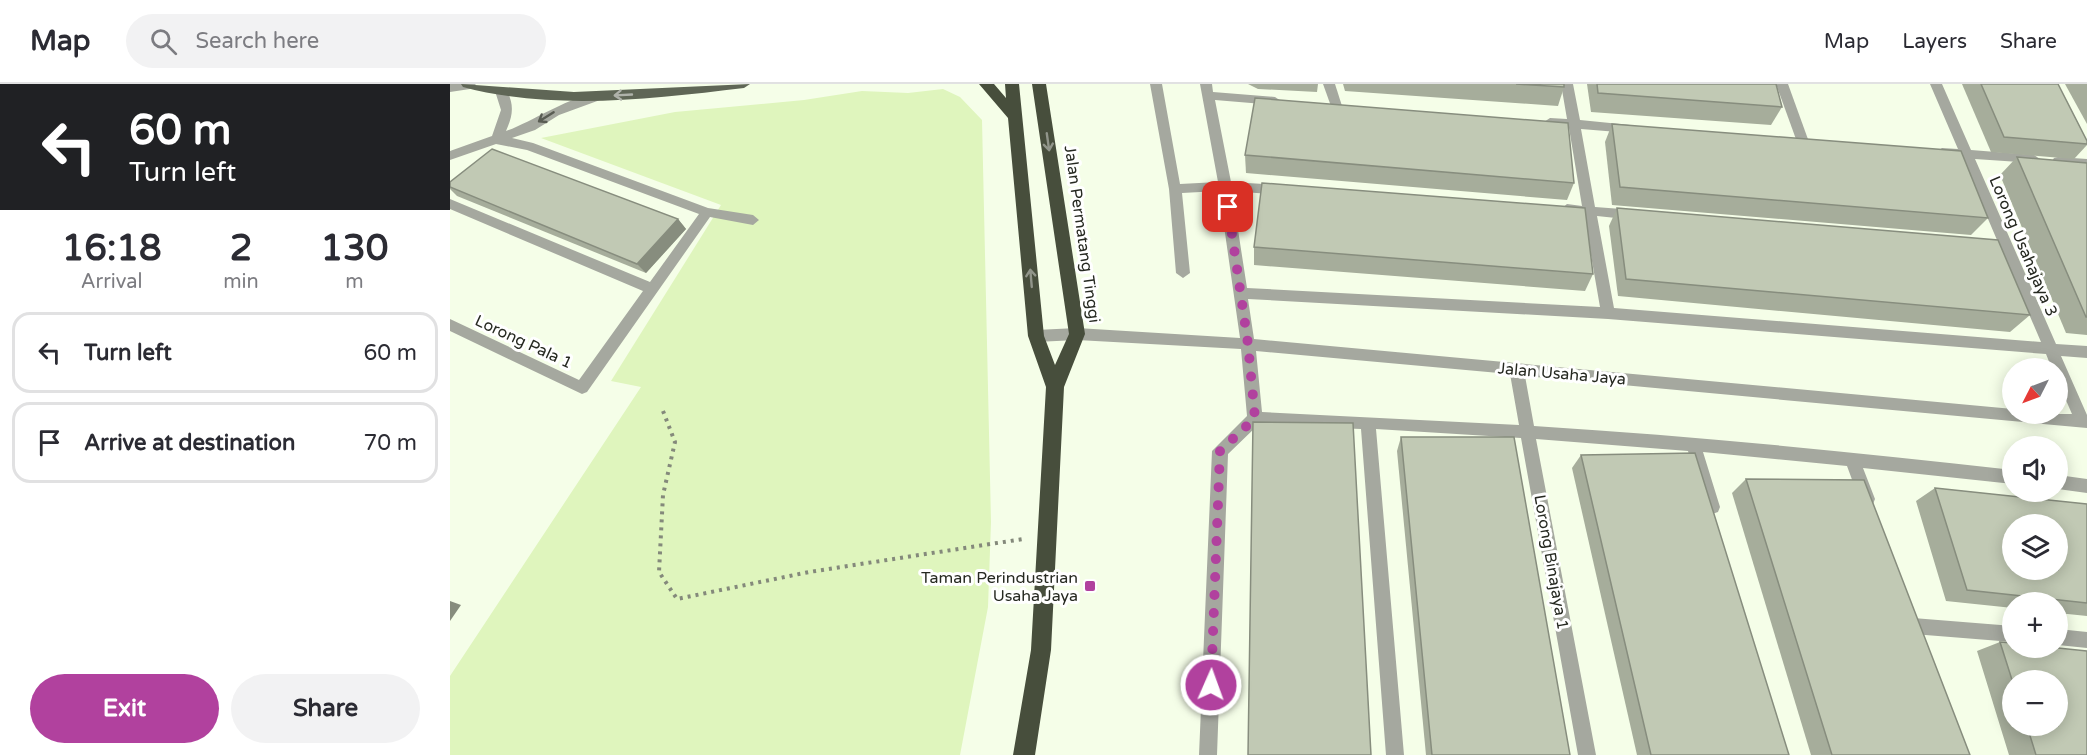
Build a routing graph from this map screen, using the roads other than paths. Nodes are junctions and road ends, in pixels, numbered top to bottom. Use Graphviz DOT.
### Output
graph roads {
  1 [pos="744,84"];
  2 [pos="986,84"];
  3 [pos="1012,84"];
  4 [pos="1039,84"];
  5 [pos="1156,84"];
  6 [pos="1329,84"];
  7 [pos="1567,84"];
  8 [pos="1782,84"];
  9 [pos="1936,84"];
  10 [pos="469,85"];
  11 [pos="450,88"];
  12 [pos="1207,90"];
  13 [pos="501,92"];
  14 [pos="596,97"];
  15 [pos="1290,102"];
  16 [pos="1336,106"];
  17 [pos="1016,118"];
  18 [pos="1538,122"];
  19 [pos="1573,124"];
  20 [pos="1642,129"];
  21 [pos="497,140"];
  22 [pos="1803,142"];
  23 [pos="1932,152"];
  24 [pos="1967,154"];
  25 [pos="450,156"];
  26 [pos="2085,158"];
  27 [pos="1225,186"];
  28 [pos="1174,189"];
  29 [pos="1295,191"];
  30 [pos="450,204"];
  31 [pos="1554,208"];
  32 [pos="1589,211"];
  33 [pos="707,212"];
  34 [pos="1649,216"];
  35 [pos="753,220"];
  36 [pos="1971,243"];
  37 [pos="2006,246"];
  38 [pos="1183,273"];
  39 [pos="652,289"];
  40 [pos="1240,293"];
  41 [pos="1608,313"];
  42 [pos="450,326"];
  43 [pos="1077,334"];
  44 [pos="1036,336"];
  45 [pos="1248,344"];
  46 [pos="2051,348"];
  47 [pos="2087,352"];
  48 [pos="1516,369"];
  49 [pos="1056,387"];
  50 [pos="1255,418"];
  51 [pos="1368,422"];
  52 [pos="2085,422"];
  53 [pos="1530,433"];
  54 [pos="1693,443"];
  55 [pos="1852,458"];
  56 [pos="2002,476"];
  57 [pos="2068,484"];
  58 [pos="2087,486"];
  59 [pos="1873,514"];
  60 [pos="1716,521"];
  61 [pos="2002,632"];
  62 [pos="2068,638"];
  63 [pos="2087,640"];
  64 [pos="1921,647"];
  65 [pos="1024,755"];
  66 [pos="1208,755"];
  67 [pos="1395,755"];
  68 [pos="1587,755"];
  1 -- 14 [label="main road, one-way"];
  2 -- 17 [label="highway"];
  3 -- 17 [label="highway, Jalan Permatang Tinggi"];
  4 -- 43 [label="highway, Jalan Permatang Tinggi, one-way"];
  5 -- 28 [label="street"];
  6 -- 16 [label="street"];
  7 -- 19 [label="street"];
  8 -- 22 [label="street"];
  9 -- 24 [label="street, Lorong Usahajaya 3"];
  10 -- 11 [label="street"];
  10 -- 13 [label="main road"];
  12 -- 15 [label="street"];
  12 -- 27 [label="street"];
  13 -- 14 [label="main road"];
  13 -- 21 [label="street"];
  14 -- 21 [label="street, one-way"];
  44 -- 17 [label="highway, Jalan Permatang Tinggi, one-way"];
  18 -- 19 [label="street"];
  19 -- 20 [label="street"];
  19 -- 32 [label="street"];
  21 -- 25 [label="street"];
  21 -- 33 [label="street"];
  23 -- 24 [label="street"];
  24 -- 26 [label="street"];
  24 -- 37 [label="street, Lorong Usahajaya 3"];
  27 -- 28 [label="street"];
  27 -- 29 [label="street"];
  27 -- 40 [label="street"];
  28 -- 38 [label="street"];
  30 -- 39 [label="street"];
  31 -- 32 [label="street"];
  32 -- 34 [label="street"];
  32 -- 41 [label="street"];
  33 -- 35 [label="street"];
  33 -- 39 [label="street"];
  36 -- 37 [label="street"];
  37 -- 46 [label="street, Lorong Usahajaya 3"];
  39 -- 42 [label="street, Lorong Pala 1"];
  40 -- 41 [label="street"];
  40 -- 45 [label="street"];
  41 -- 46 [label="street"];
  43 -- 44 [label="street, Jalan Usaha Jaya"];
  43 -- 45 [label="street, Jalan Usaha Jaya"];
  43 -- 49 [label="highway, Jalan Permatang Tinggi"];
  44 -- 49 [label="highway, Jalan Permatang Tinggi"];
  45 -- 48 [label="street, Jalan Usaha Jaya"];
  45 -- 50 [label="street"];
  46 -- 47 [label="street"];
  46 -- 52 [label="street, Lorong Usahajaya 3"];
  48 -- 52 [label="street, Jalan Usaha Jaya"];
  48 -- 53 [label="street, Lorong Binajaya 1"];
  49 -- 65 [label="highway, Jalan Permatang Tinggi"];
  50 -- 51 [label="street"];
  50 -- 66 [label="street"];
  51 -- 53 [label="street"];
  51 -- 67 [label="street"];
  53 -- 54 [label="street"];
  53 -- 68 [label="street, Lorong Binajaya 1"];
  54 -- 55 [label="street"];
  54 -- 60 [label="street"];
  55 -- 56 [label="street"];
  55 -- 59 [label="street"];
  57 -- 58 [label="street"];
  61 -- 64 [label="street"];
  62 -- 63 [label="street"];
}
